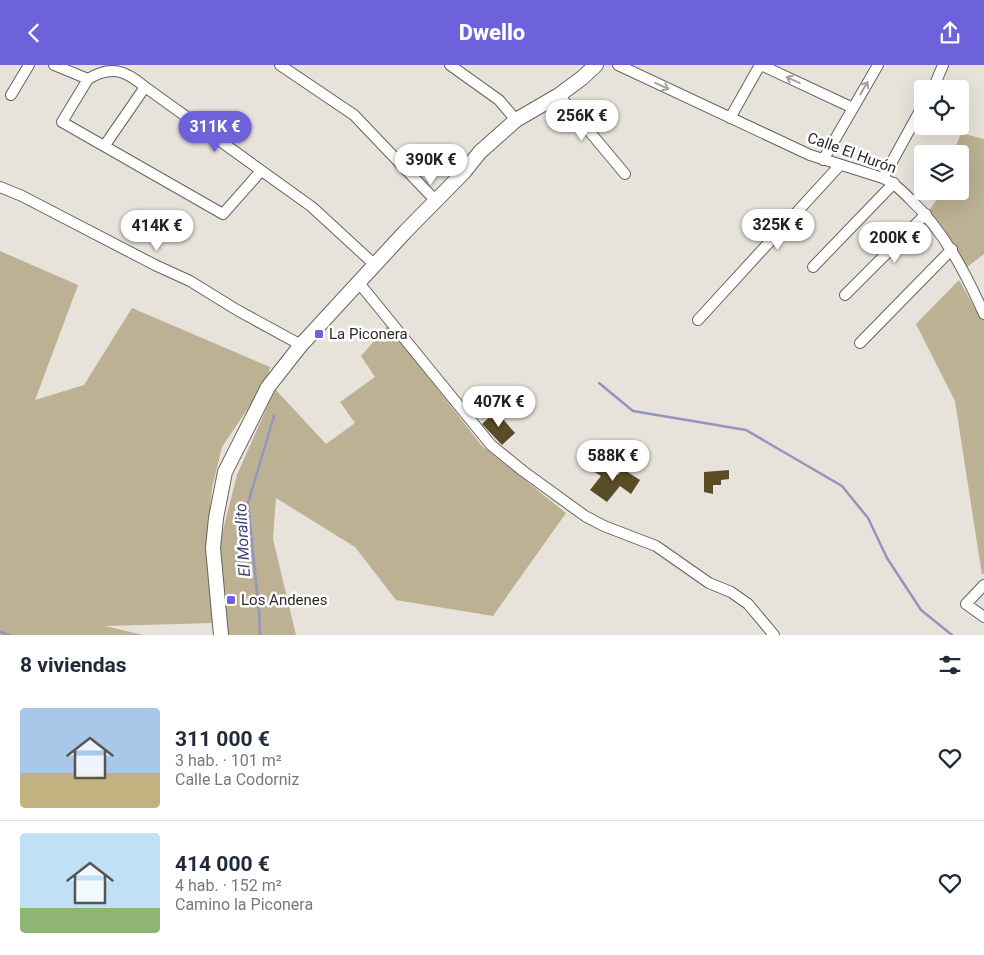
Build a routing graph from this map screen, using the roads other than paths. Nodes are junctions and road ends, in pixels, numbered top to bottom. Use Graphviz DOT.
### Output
graph roads {
  1 [pos="29,65"];
  2 [pos="54,65"];
  3 [pos="280,65"];
  4 [pos="450,65"];
  5 [pos="596,65"];
  6 [pos="618,65"];
  7 [pos="761,65"];
  8 [pos="878,65"];
  9 [pos="943,65"];
  10 [pos="88,79"];
  11 [pos="937,80"];
  12 [pos="145,87"];
  13 [pos="11,95"];
  14 [pos="559,95"];
  15 [pos="853,107"];
  16 [pos="730,117"];
  17 [pos="516,120"];
  18 [pos="914,122"];
  19 [pos="104,145"];
  20 [pos="823,160"];
  21 [pos="840,165"];
  22 [pos="261,171"];
  23 [pos="625,173"];
  24 [pos="883,178"];
  25 [pos="894,183"];
  26 [pos="0,187"];
  27 [pos="436,201"];
  28 [pos="926,214"];
  29 [pos="952,249"];
  30 [pos="375,265"];
  31 [pos="813,267"];
  32 [pos="359,283"];
  33 [pos="845,295"];
  34 [pos="984,314"];
  35 [pos="698,320"];
  36 [pos="860,343"];
  37 [pos="301,345"];
  38 [pos="984,585"];
  39 [pos="984,617"];
  40 [pos="221,635"];
  41 [pos="774,635"];
  1 -- 13 [label="street"];
  2 -- 10 [label="street"];
  3 -- 27 [label="street"];
  4 -- 17 [label="street"];
  5 -- 14 [label="main road"];
  6 -- 16 [label="street, Calle El Hurón, one-way"];
  15 -- 7 [label="street, one-way"];
  7 -- 16 [label="street"];
  15 -- 8 [label="street, one-way"];
  9 -- 11 [label="street"];
  10 -- 12 [label="street"];
  10 -- 19 [label="street"];
  12 -- 19 [label="street"];
  12 -- 22 [label="street"];
  14 -- 17 [label="main road"];
  14 -- 23 [label="street"];
  15 -- 20 [label="street"];
  16 -- 20 [label="street, Calle El Hurón"];
  17 -- 27 [label="main road"];
  18 -- 24 [label="street"];
  19 -- 22 [label="street"];
  20 -- 21 [label="street, Calle El Hurón"];
  21 -- 24 [label="street, Calle El Hurón"];
  21 -- 35 [label="street"];
  22 -- 30 [label="street"];
  24 -- 25 [label="street, Calle El Hurón"];
  25 -- 28 [label="street, Calle El Hurón"];
  25 -- 31 [label="street"];
  26 -- 37 [label="street"];
  27 -- 30 [label="main road"];
  28 -- 29 [label="street, Calle El Hurón"];
  28 -- 33 [label="street"];
  29 -- 34 [label="street, Calle El Hurón"];
  29 -- 36 [label="street"];
  30 -- 32 [label="main road"];
  32 -- 37 [label="main road"];
  32 -- 41 [label="street"];
  37 -- 40 [label="main road"];
  38 -- 39 [label="street"];
}
